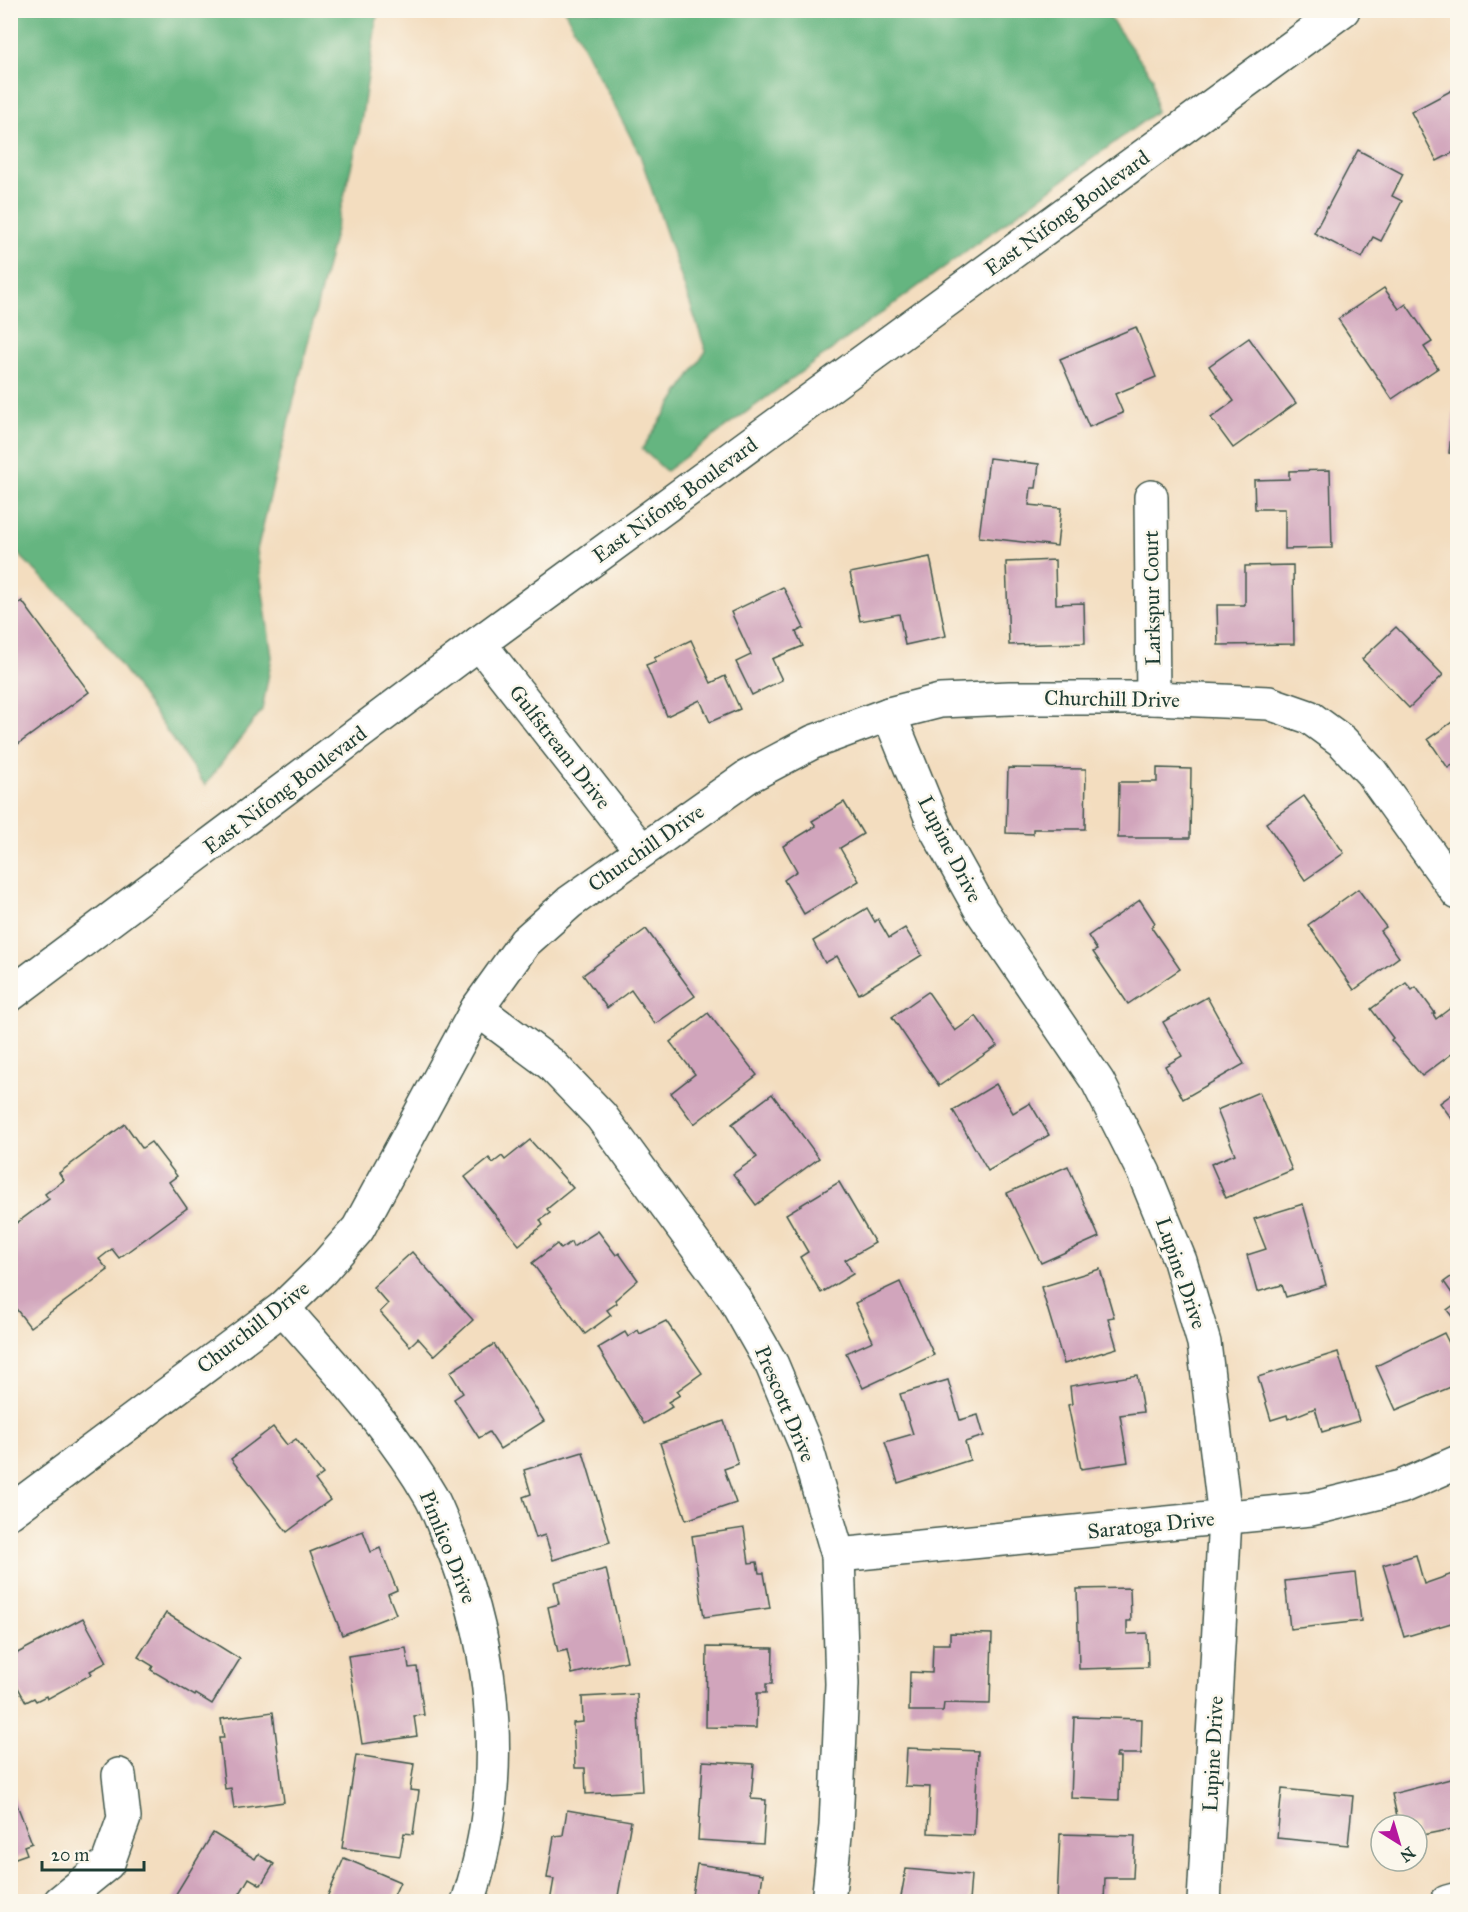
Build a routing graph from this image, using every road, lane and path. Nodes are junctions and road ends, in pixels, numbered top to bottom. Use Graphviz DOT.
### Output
graph roads {
  1 [pos="1343,10"];
  2 [pos="1151,497"];
  3 [pos="479,643"];
  4 [pos="1154,698"];
  5 [pos="889,714"];
  6 [pos="641,850"];
  7 [pos="1458,892"];
  8 [pos="10,995"];
  9 [pos="477,1009"];
  10 [pos="283,1308"];
  11 [pos="1458,1462"];
  12 [pos="10,1512"];
  13 [pos="1225,1518"];
  14 [pos="838,1555"];
  15 [pos="119,1775"];
  16 [pos="1458,1899"];
  17 [pos="1211,1901"];
  18 [pos="60,1902"];
  19 [pos="468,1902"];
  20 [pos="828,1902"];
  21 [pos="1447,1902"];
  1 -- 3 [label="street, East Nifong Boulevard"];
  2 -- 4 [label="street, Larkspur Court"];
  3 -- 6 [label="street, Gulfstream Drive"];
  3 -- 8 [label="street, East Nifong Boulevard"];
  4 -- 5 [label="street, Churchill Drive"];
  4 -- 7 [label="street, Churchill Drive"];
  5 -- 6 [label="street, Churchill Drive"];
  5 -- 13 [label="street, Lupine Drive"];
  6 -- 9 [label="street, Churchill Drive"];
  9 -- 10 [label="street, Churchill Drive"];
  9 -- 14 [label="street, Prescott Drive"];
  10 -- 12 [label="street, Churchill Drive"];
  10 -- 19 [label="street, Pimlico Drive"];
  11 -- 13 [label="street, Saratoga Drive"];
  13 -- 14 [label="street, Saratoga Drive"];
  13 -- 17 [label="street, Lupine Drive"];
  14 -- 20 [label="street, Prescott Drive"];
  15 -- 18 [label="street"];
  16 -- 21 [label="street"];
}
